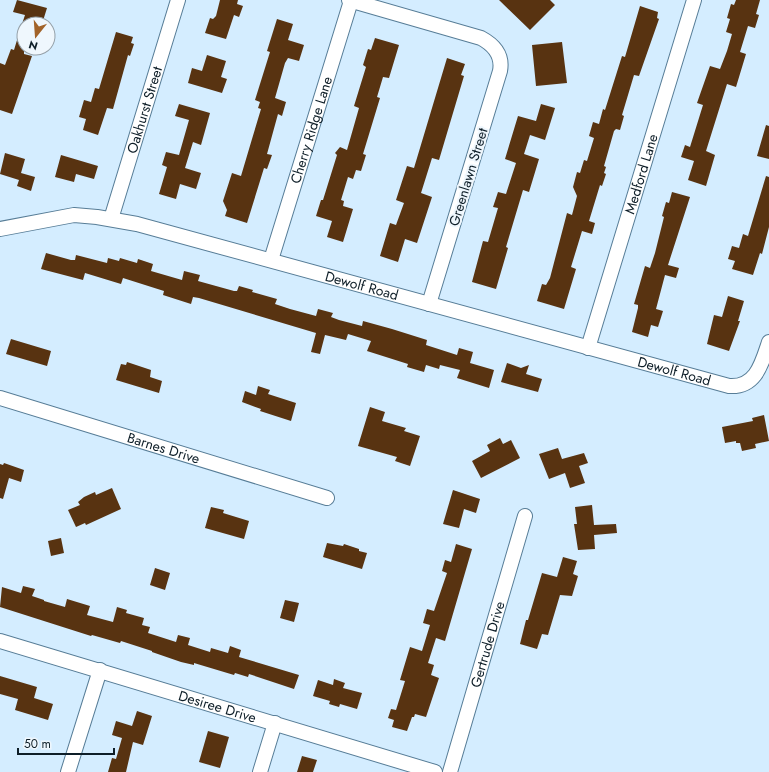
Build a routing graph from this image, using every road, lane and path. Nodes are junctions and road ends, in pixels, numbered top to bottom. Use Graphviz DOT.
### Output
graph roads {
  1 [pos="178,0"];
  2 [pos="350,0"];
  3 [pos="694,0"];
  4 [pos="111,219"];
  5 [pos="0,229"];
  6 [pos="271,260"];
  7 [pos="429,304"];
  8 [pos="769,342"];
  9 [pos="588,348"];
  10 [pos="0,398"];
  11 [pos="327,498"];
  12 [pos="525,516"];
  13 [pos="0,641"];
  14 [pos="100,670"];
  15 [pos="275,723"];
  16 [pos="68,772"];
  17 [pos="260,772"];
  18 [pos="435,772"];
  19 [pos="450,772"];
  1 -- 4 [label="street, Oakhurst Street"];
  2 -- 6 [label="street, Cherry Ridge Lane"];
  2 -- 7 [label="street, Greenlawn Street"];
  3 -- 9 [label="street, Medford Lane"];
  4 -- 5 [label="street, Dewolf Road"];
  4 -- 6 [label="street, Dewolf Road"];
  6 -- 7 [label="street, Dewolf Road"];
  7 -- 9 [label="street, Dewolf Road"];
  8 -- 9 [label="street, Dewolf Road"];
  10 -- 11 [label="street, Barnes Drive"];
  12 -- 19 [label="street, Gertrude Drive"];
  13 -- 14 [label="street, Desiree Drive"];
  14 -- 15 [label="street, Desiree Drive"];
  14 -- 16 [label="street"];
  15 -- 17 [label="street"];
  15 -- 18 [label="street, Desiree Drive"];
}
